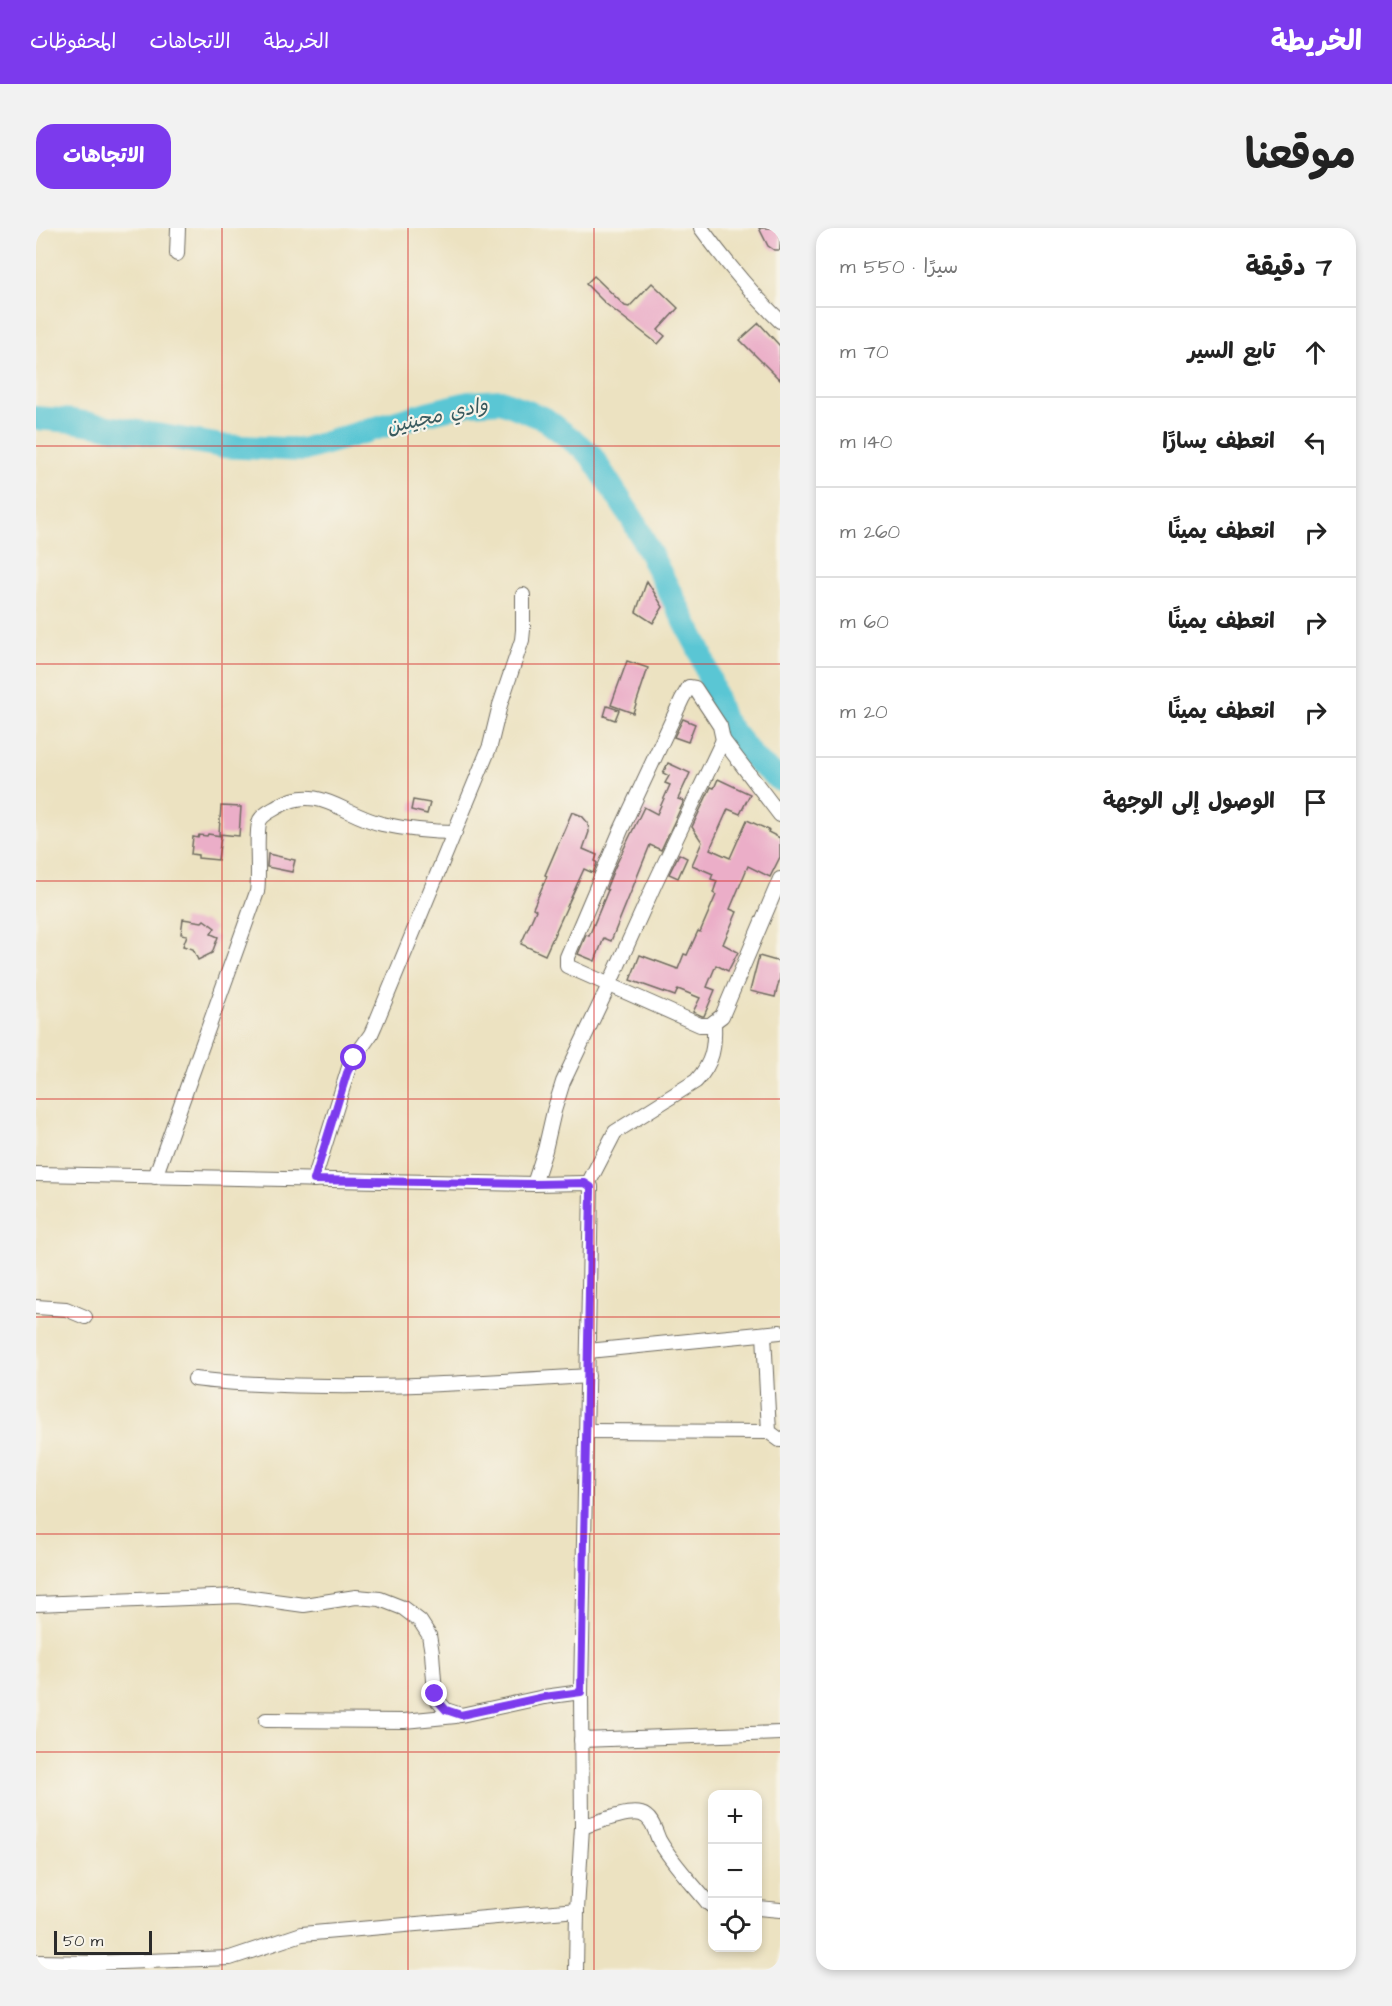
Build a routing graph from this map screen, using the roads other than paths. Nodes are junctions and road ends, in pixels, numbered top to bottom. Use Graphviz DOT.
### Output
graph roads {
  1 [pos="178,228"];
  2 [pos="701,228"];
  3 [pos="177,254"];
  4 [pos="780,321"];
  5 [pos="523,596"];
  6 [pos="723,740"];
  7 [pos="780,815"];
  8 [pos="454,832"];
  9 [pos="780,879"];
  10 [pos="610,984"];
  11 [pos="714,1022"];
  12 [pos="36,1174"];
  13 [pos="155,1178"];
  14 [pos="314,1180"];
  15 [pos="534,1184"];
  16 [pos="588,1184"];
  17 [pos="36,1307"];
  18 [pos="85,1317"];
  19 [pos="780,1332"];
  20 [pos="764,1335"];
  21 [pos="588,1351"];
  22 [pos="588,1376"];
  23 [pos="195,1379"];
  24 [pos="587,1431"];
  25 [pos="774,1436"];
  26 [pos="36,1604"];
  27 [pos="581,1692"];
  28 [pos="461,1715"];
  29 [pos="266,1720"];
  30 [pos="780,1733"];
  31 [pos="581,1740"];
  32 [pos="582,1827"];
  33 [pos="708,1903"];
  34 [pos="762,1908"];
  35 [pos="577,1910"];
  36 [pos="780,1910"];
  37 [pos="36,1962"];
  38 [pos="576,1970"];
  1 -- 3 [label="street"];
  2 -- 4 [label="street"];
  5 -- 8 [label="street"];
  6 -- 7 [label="street"];
  6 -- 10 [label="street"];
  6 -- 10 [label="street"];
  8 -- 13 [label="street"];
  8 -- 14 [label="street"];
  9 -- 11 [label="street"];
  10 -- 11 [label="street"];
  10 -- 15 [label="street"];
  11 -- 16 [label="street"];
  12 -- 13 [label="street"];
  13 -- 14 [label="street"];
  14 -- 15 [label="street"];
  15 -- 16 [label="street"];
  16 -- 21 [label="street"];
  17 -- 18 [label="street"];
  19 -- 20 [label="street"];
  20 -- 21 [label="street"];
  20 -- 25 [label="street"];
  21 -- 22 [label="street"];
  22 -- 23 [label="street"];
  22 -- 24 [label="street"];
  24 -- 25 [label="street"];
  24 -- 27 [label="street"];
  26 -- 28 [label="street"];
  27 -- 28 [label="street"];
  27 -- 31 [label="street"];
  28 -- 29 [label="street"];
  30 -- 31 [label="street"];
  31 -- 32 [label="street"];
  32 -- 33 [label="street"];
  32 -- 35 [label="street"];
  34 -- 36 [label="street"];
  35 -- 37 [label="street"];
  35 -- 38 [label="street"];
}
